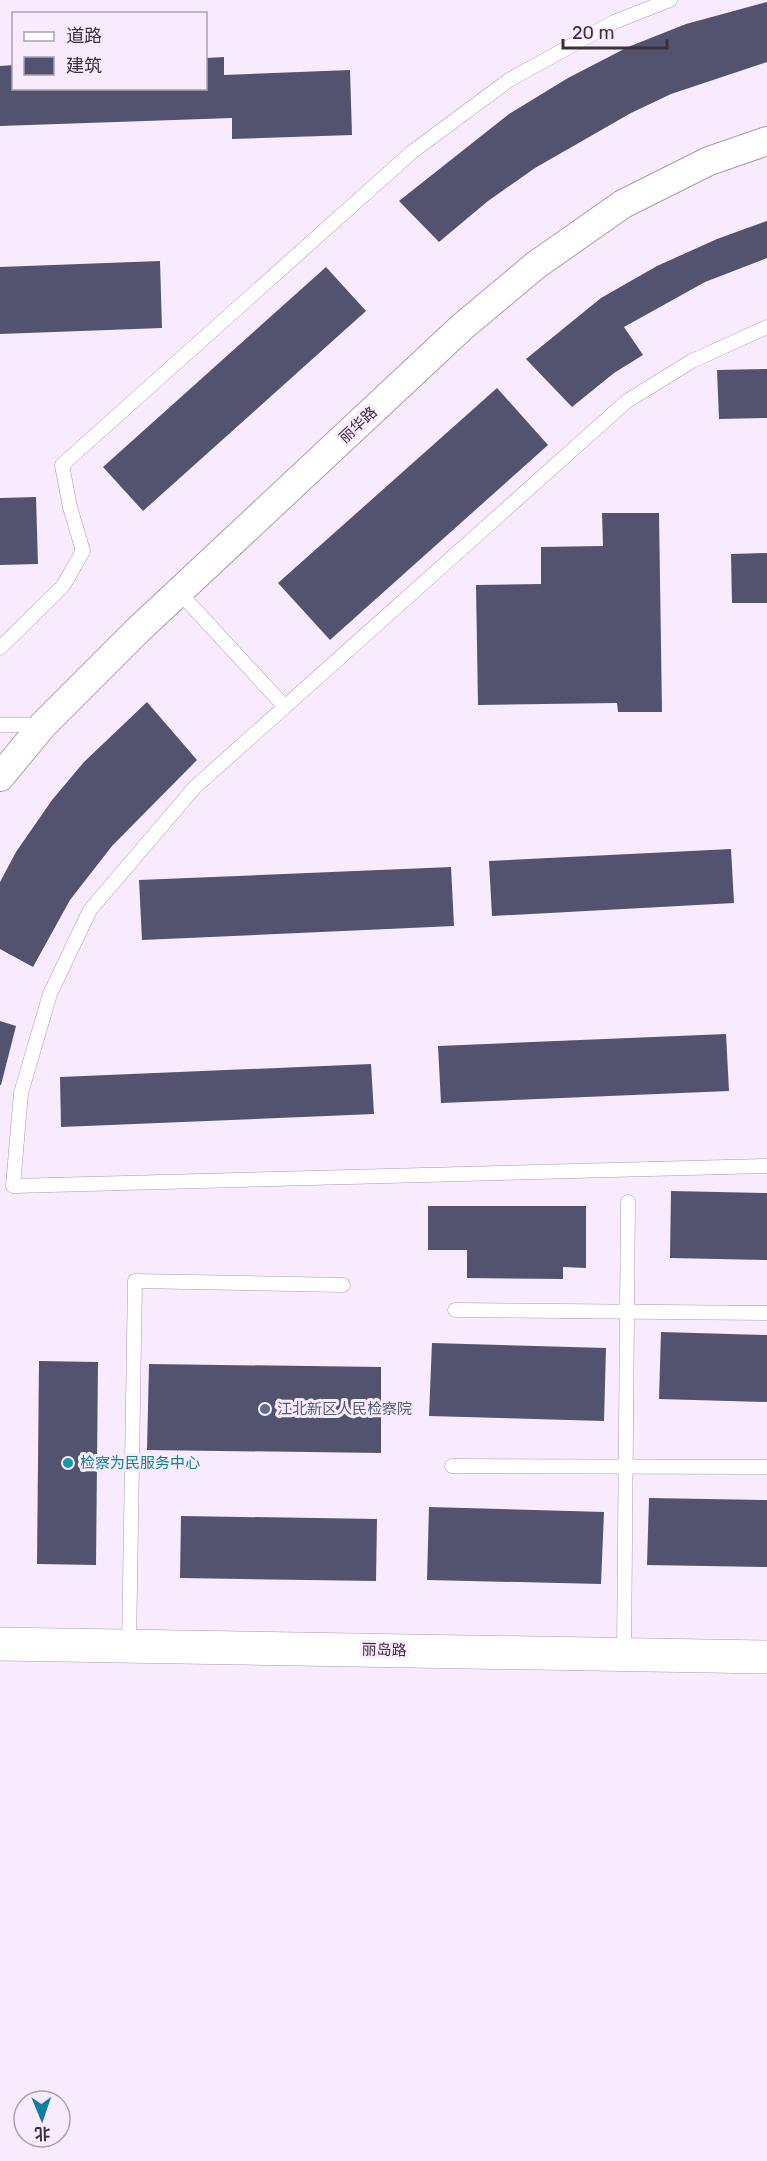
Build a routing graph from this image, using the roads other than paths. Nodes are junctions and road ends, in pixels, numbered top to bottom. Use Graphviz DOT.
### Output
graph roads {
  1 [pos="670,0"];
  2 [pos="767,141"];
  3 [pos="767,327"];
  4 [pos="179,592"];
  5 [pos="0,648"];
  6 [pos="285,707"];
  7 [pos="0,725"];
  8 [pos="44,725"];
  9 [pos="0,777"];
  10 [pos="767,1166"];
  11 [pos="628,1202"];
  12 [pos="343,1285"];
  13 [pos="455,1310"];
  14 [pos="627,1312"];
  15 [pos="767,1313"];
  16 [pos="452,1466"];
  17 [pos="625,1467"];
  18 [pos="767,1467"];
  19 [pos="0,1644"];
  20 [pos="129,1646"];
  21 [pos="624,1654"];
  22 [pos="767,1657"];
  1 -- 5 [label="lane"];
  2 -- 4 [label="street, 丽华路"];
  3 -- 6 [label="lane"];
  4 -- 6 [label="lane"];
  4 -- 8 [label="street, 丽华路"];
  6 -- 10 [label="lane"];
  7 -- 8 [label="lane"];
  8 -- 9 [label="street, 丽华路"];
  11 -- 14 [label="lane"];
  12 -- 20 [label="lane"];
  13 -- 14 [label="lane"];
  14 -- 15 [label="lane"];
  14 -- 17 [label="lane"];
  16 -- 17 [label="lane"];
  17 -- 18 [label="lane"];
  17 -- 21 [label="lane"];
  19 -- 20 [label="street, 丽岛路"];
  20 -- 21 [label="street, 丽岛路"];
  21 -- 22 [label="street, 丽岛路"];
}
